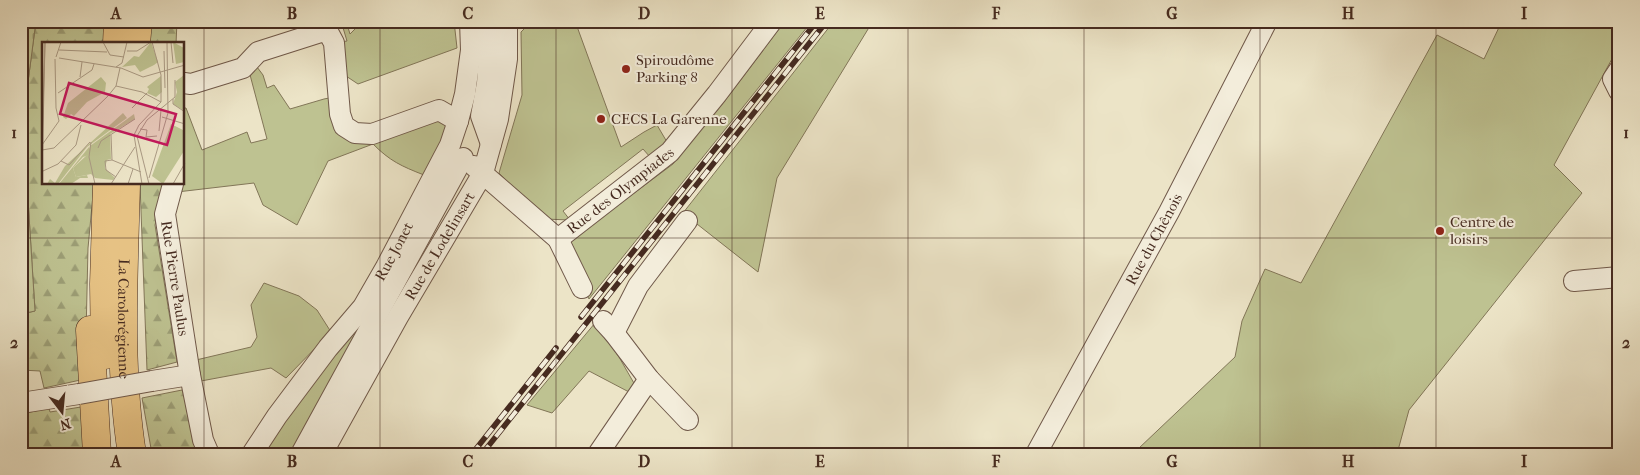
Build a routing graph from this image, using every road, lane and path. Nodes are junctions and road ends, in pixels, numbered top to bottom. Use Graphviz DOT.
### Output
graph roads {
  1 [pos="118,21"];
  2 [pos="138,21"];
  3 [pos="470,21"];
  4 [pos="488,21"];
  5 [pos="507,21"];
  6 [pos="772,21"];
  7 [pos="1267,21"];
  8 [pos="116,42"];
  9 [pos="136,42"];
  10 [pos="1619,70"];
  11 [pos="185,83"];
  12 [pos="1619,91"];
  13 [pos="458,121"];
  14 [pos="491,144"];
  15 [pos="456,151"];
  16 [pos="483,173"];
  17 [pos="107,185"];
  18 [pos="126,185"];
  19 [pos="173,185"];
  20 [pos="687,221"];
  21 [pos="558,238"];
  22 [pos="1619,276"];
  23 [pos="1574,281"];
  24 [pos="104,284"];
  25 [pos="582,288"];
  26 [pos="190,375"];
  27 [pos="649,379"];
  28 [pos="21,403"];
  29 [pos="688,420"];
  30 [pos="128,451"];
  31 [pos="97,454"];
  32 [pos="209,454"];
  33 [pos="252,454"];
  34 [pos="301,454"];
  35 [pos="322,454"];
  36 [pos="598,454"];
  37 [pos="1036,454"];
  1 -- 8 [label="highway"];
  2 -- 9 [label="highway"];
  3 -- 13 [label="street, Rue Jonet"];
  4 -- 14 [label="street"];
  5 -- 14 [label="street, Rue de Lodelinsart"];
  6 -- 21 [label="street, Rue des Olympiades"];
  7 -- 37 [label="street, Rue du Chênois"];
  10 -- 12 [label="street"];
  11 -- 13 [label="street"];
  13 -- 15 [label="street, Rue Jonet"];
  14 -- 16 [label="street, Rue de Lodelinsart"];
  15 -- 16 [label="street"];
  15 -- 33 [label="street, Rue Jonet"];
  15 -- 34 [label="street, Rue de Lodelinsart"];
  16 -- 21 [label="street"];
  16 -- 35 [label="street, Rue de Lodelinsart"];
  17 -- 24 [label="highway, La Carolorégienne"];
  18 -- 30 [label="highway, La Carolorégienne"];
  19 -- 26 [label="street, Rue Pierre Paulus"];
  20 -- 27 [label="street"];
  21 -- 25 [label="street"];
  22 -- 23 [label="street"];
  24 -- 30 [label="highway, La Carolorégienne"];
  24 -- 31 [label="highway"];
  26 -- 28 [label="street, bridge"];
  26 -- 32 [label="street, Rue Pierre Paulus"];
  27 -- 29 [label="street"];
  27 -- 36 [label="street"];
}
